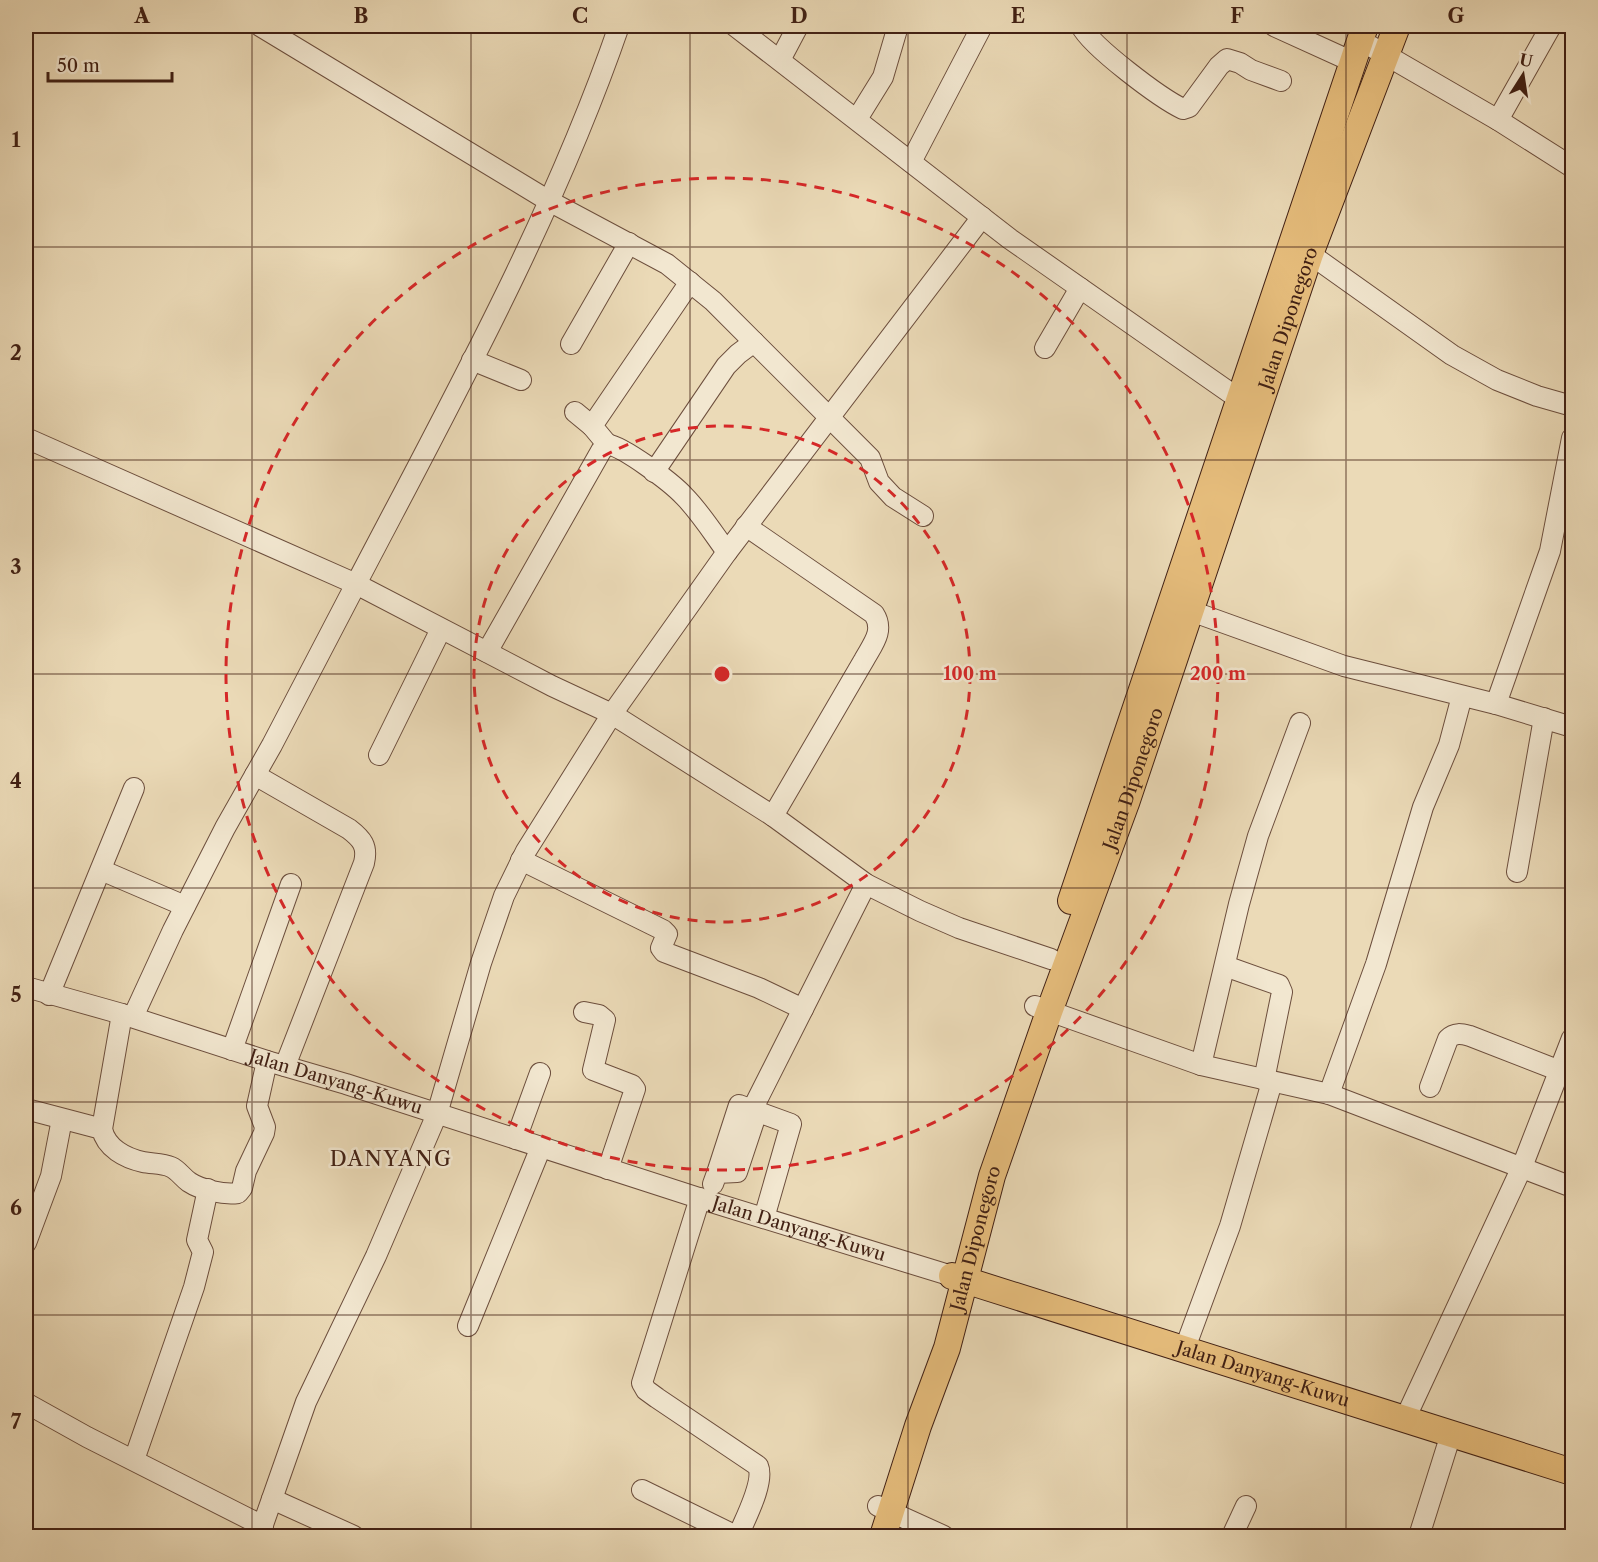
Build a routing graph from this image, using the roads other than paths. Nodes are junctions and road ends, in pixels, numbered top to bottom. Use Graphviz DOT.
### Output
graph roads {
  1 [pos="260,26"];
  2 [pos="619,26"];
  3 [pos="735,26"];
  4 [pos="798,26"];
  5 [pos="898,26"];
  6 [pos="982,26"];
  7 [pos="1081,26"];
  8 [pos="1274,26"];
  9 [pos="1396,26"];
  10 [pos="1551,26"];
  11 [pos="1359,42"];
  12 [pos="1386,55"];
  13 [pos="780,60"];
  14 [pos="1281,81"];
  15 [pos="857,119"];
  16 [pos="1498,120"];
  17 [pos="911,162"];
  18 [pos="1572,167"];
  19 [pos="549,201"];
  20 [pos="982,218"];
  21 [pos="629,243"];
  22 [pos="1310,254"];
  23 [pos="690,282"];
  24 [pos="1080,288"];
  25 [pos="754,342"];
  26 [pos="571,344"];
  27 [pos="1045,348"];
  28 [pos="472,360"];
  29 [pos="521,380"];
  30 [pos="1248,406"];
  31 [pos="1572,406"];
  32 [pos="575,412"];
  33 [pos="831,418"];
  34 [pos="592,426"];
  35 [pos="26,438"];
  36 [pos="1572,438"];
  37 [pos="607,444"];
  38 [pos="654,472"];
  39 [pos="923,516"];
  40 [pos="746,526"];
  41 [pos="727,552"];
  42 [pos="356,584"];
  43 [pos="1181,608"];
  44 [pos="441,629"];
  45 [pos="487,652"];
  46 [pos="1462,696"];
  47 [pos="1496,705"];
  48 [pos="612,714"];
  49 [pos="1544,718"];
  50 [pos="1300,723"];
  51 [pos="1572,727"];
  52 [pos="379,754"];
  53 [pos="255,775"];
  54 [pos="134,788"];
  55 [pos="773,816"];
  56 [pos="521,860"];
  57 [pos="100,870"];
  58 [pos="1517,872"];
  59 [pos="291,884"];
  60 [pos="866,884"];
  61 [pos="185,906"];
  62 [pos="1051,959"];
  63 [pos="1225,966"];
  64 [pos="26,987"];
  65 [pos="49,995"];
  66 [pos="803,1009"];
  67 [pos="1042,1009"];
  68 [pos="584,1012"];
  69 [pos="127,1015"];
  70 [pos="1572,1038"];
  71 [pos="232,1050"];
  72 [pos="276,1064"];
  73 [pos="1201,1065"];
  74 [pos="1560,1071"];
  75 [pos="540,1073"];
  76 [pos="1268,1081"];
  77 [pos="1430,1088"];
  78 [pos="1329,1094"];
  79 [pos="744,1107"];
  80 [pos="26,1109"];
  81 [pos="436,1114"];
  82 [pos="62,1119"];
  83 [pos="102,1129"];
  84 [pos="516,1139"];
  85 [pos="541,1147"];
  86 [pos="1522,1167"];
  87 [pos="608,1169"];
  88 [pos="1572,1186"];
  89 [pos="208,1189"];
  90 [pos="704,1199"];
  91 [pos="764,1218"];
  92 [pos="26,1243"];
  93 [pos="959,1277"];
  94 [pos="468,1326"];
  95 [pos="1185,1348"];
  96 [pos="26,1403"];
  97 [pos="1405,1419"];
  98 [pos="1452,1434"];
  99 [pos="134,1460"];
  100 [pos="1572,1472"];
  101 [pos="642,1490"];
  102 [pos="272,1499"];
  103 [pos="1246,1506"];
  104 [pos="885,1509"];
  105 [pos="261,1531"];
  106 [pos="354,1536"];
  107 [pos="737,1536"];
  108 [pos="868,1536"];
  109 [pos="883,1536"];
  110 [pos="944,1536"];
  111 [pos="1232,1536"];
  112 [pos="1419,1536"];
  1 -- 19 [label="street"];
  2 -- 19 [label="street"];
  3 -- 13 [label="street"];
  4 -- 13 [label="street"];
  5 -- 15 [label="street"];
  6 -- 17 [label="street"];
  7 -- 14 [label="street"];
  8 -- 11 [label="street"];
  9 -- 12 [label="main road, Jalan Diponegoro"];
  10 -- 16 [label="street"];
  11 -- 12 [label="street"];
  11 -- 30 [label="main road, Jalan Diponegoro"];
  12 -- 16 [label="street"];
  12 -- 22 [label="main road, Jalan Diponegoro"];
  13 -- 15 [label="street"];
  15 -- 17 [label="street"];
  16 -- 18 [label="street"];
  17 -- 20 [label="street"];
  19 -- 21 [label="street"];
  19 -- 28 [label="street"];
  20 -- 24 [label="street"];
  20 -- 33 [label="street"];
  21 -- 23 [label="street"];
  21 -- 26 [label="street"];
  22 -- 30 [label="main road, Jalan Diponegoro"];
  22 -- 31 [label="street"];
  23 -- 25 [label="street"];
  23 -- 34 [label="street"];
  24 -- 27 [label="street"];
  24 -- 30 [label="street"];
  25 -- 33 [label="street"];
  25 -- 38 [label="street"];
  28 -- 29 [label="street"];
  28 -- 42 [label="street"];
  30 -- 43 [label="main road, Jalan Diponegoro"];
  32 -- 34 [label="street"];
  33 -- 39 [label="street"];
  33 -- 40 [label="street"];
  34 -- 37 [label="street"];
  35 -- 42 [label="street"];
  36 -- 47 [label="street"];
  37 -- 38 [label="street"];
  37 -- 45 [label="street"];
  38 -- 41 [label="street"];
  40 -- 41 [label="street"];
  40 -- 55 [label="street"];
  41 -- 48 [label="street"];
  42 -- 44 [label="street"];
  42 -- 53 [label="street"];
  43 -- 46 [label="street"];
  43 -- 62 [label="main road, Jalan Diponegoro"];
  43 -- 67 [label="main road, Jalan Diponegoro"];
  44 -- 45 [label="street"];
  44 -- 52 [label="street"];
  45 -- 48 [label="street"];
  46 -- 47 [label="street"];
  46 -- 78 [label="street"];
  47 -- 49 [label="street"];
  48 -- 55 [label="street"];
  48 -- 56 [label="street"];
  49 -- 51 [label="street"];
  49 -- 58 [label="street"];
  50 -- 63 [label="street"];
  53 -- 61 [label="street"];
  53 -- 72 [label="street"];
  54 -- 57 [label="street"];
  55 -- 60 [label="street"];
  56 -- 66 [label="street"];
  56 -- 81 [label="street"];
  57 -- 61 [label="street"];
  57 -- 65 [label="street"];
  59 -- 71 [label="street"];
  60 -- 62 [label="street"];
  60 -- 66 [label="street"];
  61 -- 69 [label="street"];
  62 -- 67 [label="main road, Jalan Diponegoro"];
  63 -- 73 [label="street"];
  63 -- 76 [label="street"];
  64 -- 65 [label="street, Jalan Danyang-Kuwu"];
  65 -- 69 [label="street, Jalan Danyang-Kuwu"];
  66 -- 79 [label="street"];
  67 -- 73 [label="street"];
  67 -- 93 [label="main road, Jalan Diponegoro"];
  68 -- 87 [label="street"];
  69 -- 71 [label="street, Jalan Danyang-Kuwu"];
  69 -- 83 [label="street"];
  70 -- 74 [label="street"];
  71 -- 72 [label="street, Jalan Danyang-Kuwu"];
  72 -- 81 [label="street, Jalan Danyang-Kuwu"];
  72 -- 89 [label="street"];
  73 -- 76 [label="street"];
  74 -- 77 [label="street"];
  74 -- 86 [label="street"];
  75 -- 84 [label="street"];
  76 -- 78 [label="street"];
  76 -- 95 [label="street"];
  78 -- 86 [label="street"];
  79 -- 90 [label="street"];
  79 -- 91 [label="street"];
  80 -- 82 [label="street"];
  81 -- 84 [label="street, Jalan Danyang-Kuwu"];
  81 -- 102 [label="street"];
  82 -- 83 [label="street"];
  82 -- 92 [label="street"];
  83 -- 89 [label="street"];
  84 -- 85 [label="street, Jalan Danyang-Kuwu"];
  85 -- 87 [label="street, Jalan Danyang-Kuwu"];
  85 -- 94 [label="street"];
  86 -- 88 [label="street"];
  86 -- 97 [label="street"];
  87 -- 90 [label="street, Jalan Danyang-Kuwu"];
  89 -- 99 [label="street"];
  90 -- 91 [label="street, Jalan Danyang-Kuwu"];
  90 -- 107 [label="street"];
  91 -- 93 [label="street, Jalan Danyang-Kuwu"];
  93 -- 95 [label="main road, Jalan Danyang-Kuwu"];
  93 -- 104 [label="main road, Jalan Diponegoro"];
  95 -- 97 [label="main road, Jalan Danyang-Kuwu"];
  96 -- 99 [label="street"];
  97 -- 98 [label="main road, Jalan Danyang-Kuwu"];
  98 -- 100 [label="main road, Jalan Danyang-Kuwu"];
  98 -- 112 [label="street"];
  99 -- 105 [label="street"];
  101 -- 107 [label="street"];
  102 -- 105 [label="street"];
  102 -- 106 [label="street"];
  103 -- 111 [label="street"];
  104 -- 108 [label="main road, Jalan Diponegoro"];
  104 -- 109 [label="main road, Jalan Diponegoro"];
  104 -- 110 [label="street"];
}
